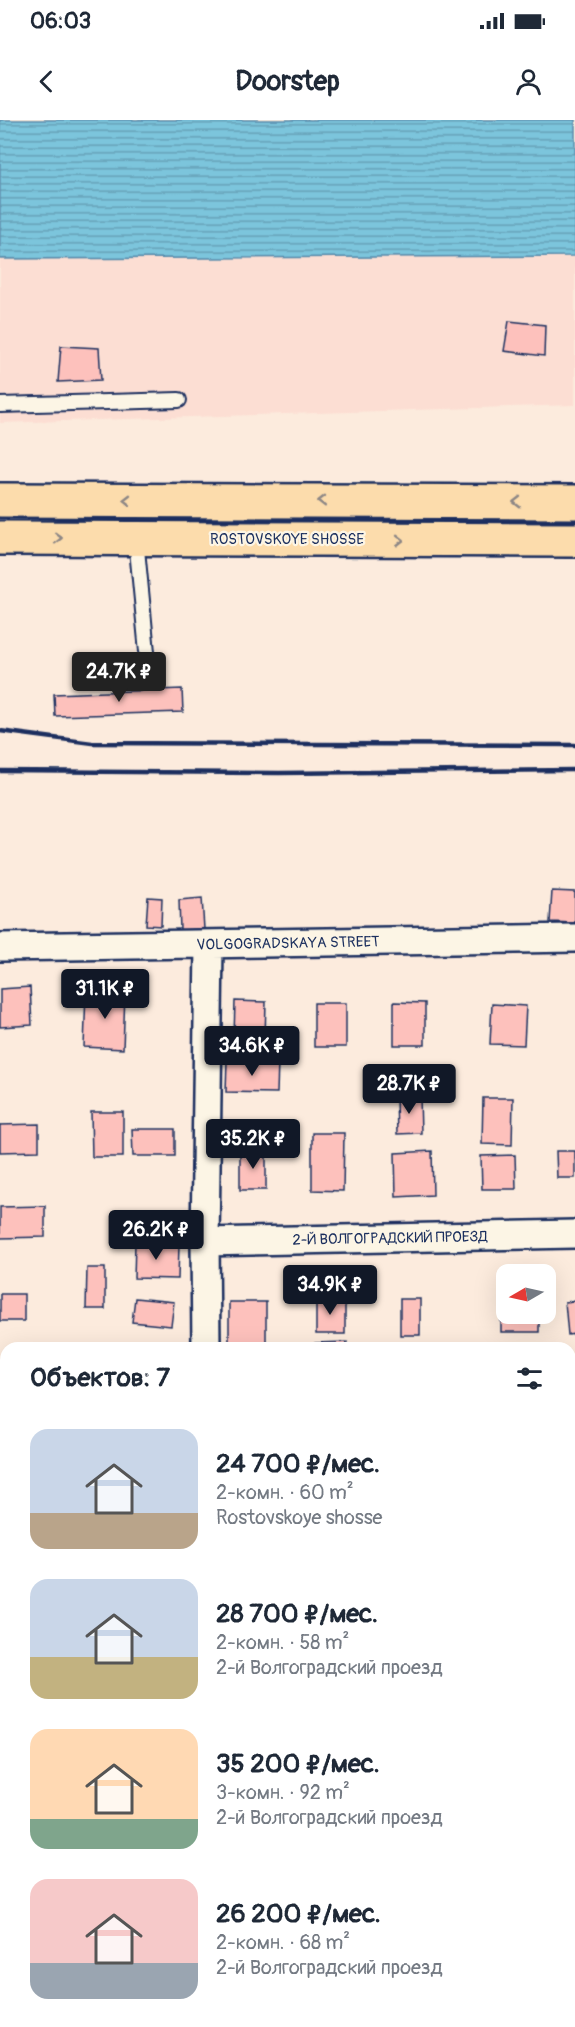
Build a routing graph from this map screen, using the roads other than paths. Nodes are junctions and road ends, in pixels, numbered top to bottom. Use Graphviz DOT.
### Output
graph roads {
  1 [pos="179,400"];
  2 [pos="0,405"];
  3 [pos="0,500"];
  4 [pos="575,502"];
  5 [pos="0,538"];
  6 [pos="136,539"];
  7 [pos="575,540"];
  8 [pos="148,662"];
  9 [pos="575,938"];
  10 [pos="209,945"];
  11 [pos="0,947"];
  12 [pos="575,1234"];
  13 [pos="205,1242"];
  14 [pos="206,1342"];
  1 -- 2 [label="lane"];
  4 -- 3 [label="main road, one-way"];
  5 -- 6 [label="main road, ROSTOVSKOYE SHOSSE, one-way"];
  6 -- 7 [label="main road, ROSTOVSKOYE SHOSSE, one-way"];
  6 -- 8 [label="lane"];
  9 -- 10 [label="street, VOLGOGRADSKAYA STREET"];
  10 -- 11 [label="street, VOLGOGRADSKAYA STREET"];
  10 -- 13 [label="street"];
  12 -- 13 [label="street, 2-Й ВОЛГОГРАДСКИЙ ПРОЕЗД"];
  13 -- 14 [label="street"];
}
